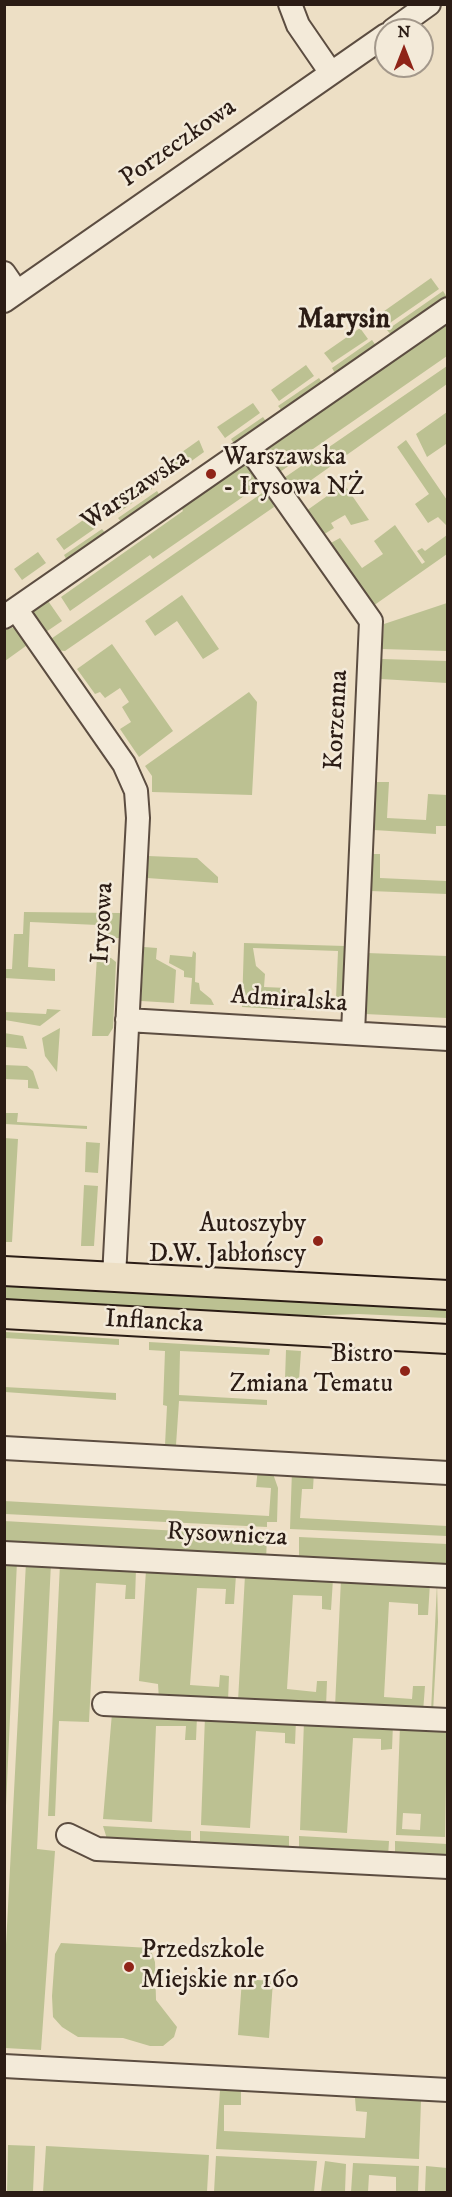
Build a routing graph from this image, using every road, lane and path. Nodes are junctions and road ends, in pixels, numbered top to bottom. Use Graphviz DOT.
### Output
graph roads {
  1 [pos="290,4"];
  2 [pos="429,4"];
  3 [pos="410,18"];
  4 [pos="374,43"];
  5 [pos="331,73"];
  6 [pos="4,273"];
  7 [pos="11,296"];
  8 [pos="447,309"];
  9 [pos="249,448"];
  10 [pos="10,613"];
  11 [pos="127,1020"];
  12 [pos="353,1033"];
  13 [pos="447,1039"];
  14 [pos="4,1271"];
  15 [pos="114,1277"];
  16 [pos="447,1295"];
  17 [pos="4,1314"];
  18 [pos="447,1339"];
  19 [pos="4,1448"];
  20 [pos="447,1473"];
  21 [pos="4,1553"];
  22 [pos="447,1576"];
  23 [pos="104,1704"];
  24 [pos="447,1720"];
  25 [pos="68,1835"];
  26 [pos="447,1867"];
  27 [pos="4,2066"];
  28 [pos="447,2090"];
  1 -- 5 [label="street"];
  2 -- 3 [label="street"];
  4 -- 5 [label="street, Porzeczkowa"];
  5 -- 7 [label="street, Porzeczkowa"];
  6 -- 7 [label="street"];
  8 -- 9 [label="street, Warszawska"];
  9 -- 10 [label="street, Warszawska"];
  9 -- 12 [label="street, Korzenna"];
  10 -- 11 [label="street, Irysowa"];
  11 -- 12 [label="street, Admiralska"];
  11 -- 15 [label="street, Irysowa"];
  12 -- 13 [label="street, Admiralska"];
  14 -- 15 [label="main road, Inflancka"];
  15 -- 16 [label="main road, Inflancka"];
  17 -- 18 [label="main road, Inflancka"];
  19 -- 20 [label="street"];
  21 -- 22 [label="street, Rysownicza"];
  23 -- 24 [label="street"];
  25 -- 26 [label="street"];
  27 -- 28 [label="street"];
}
